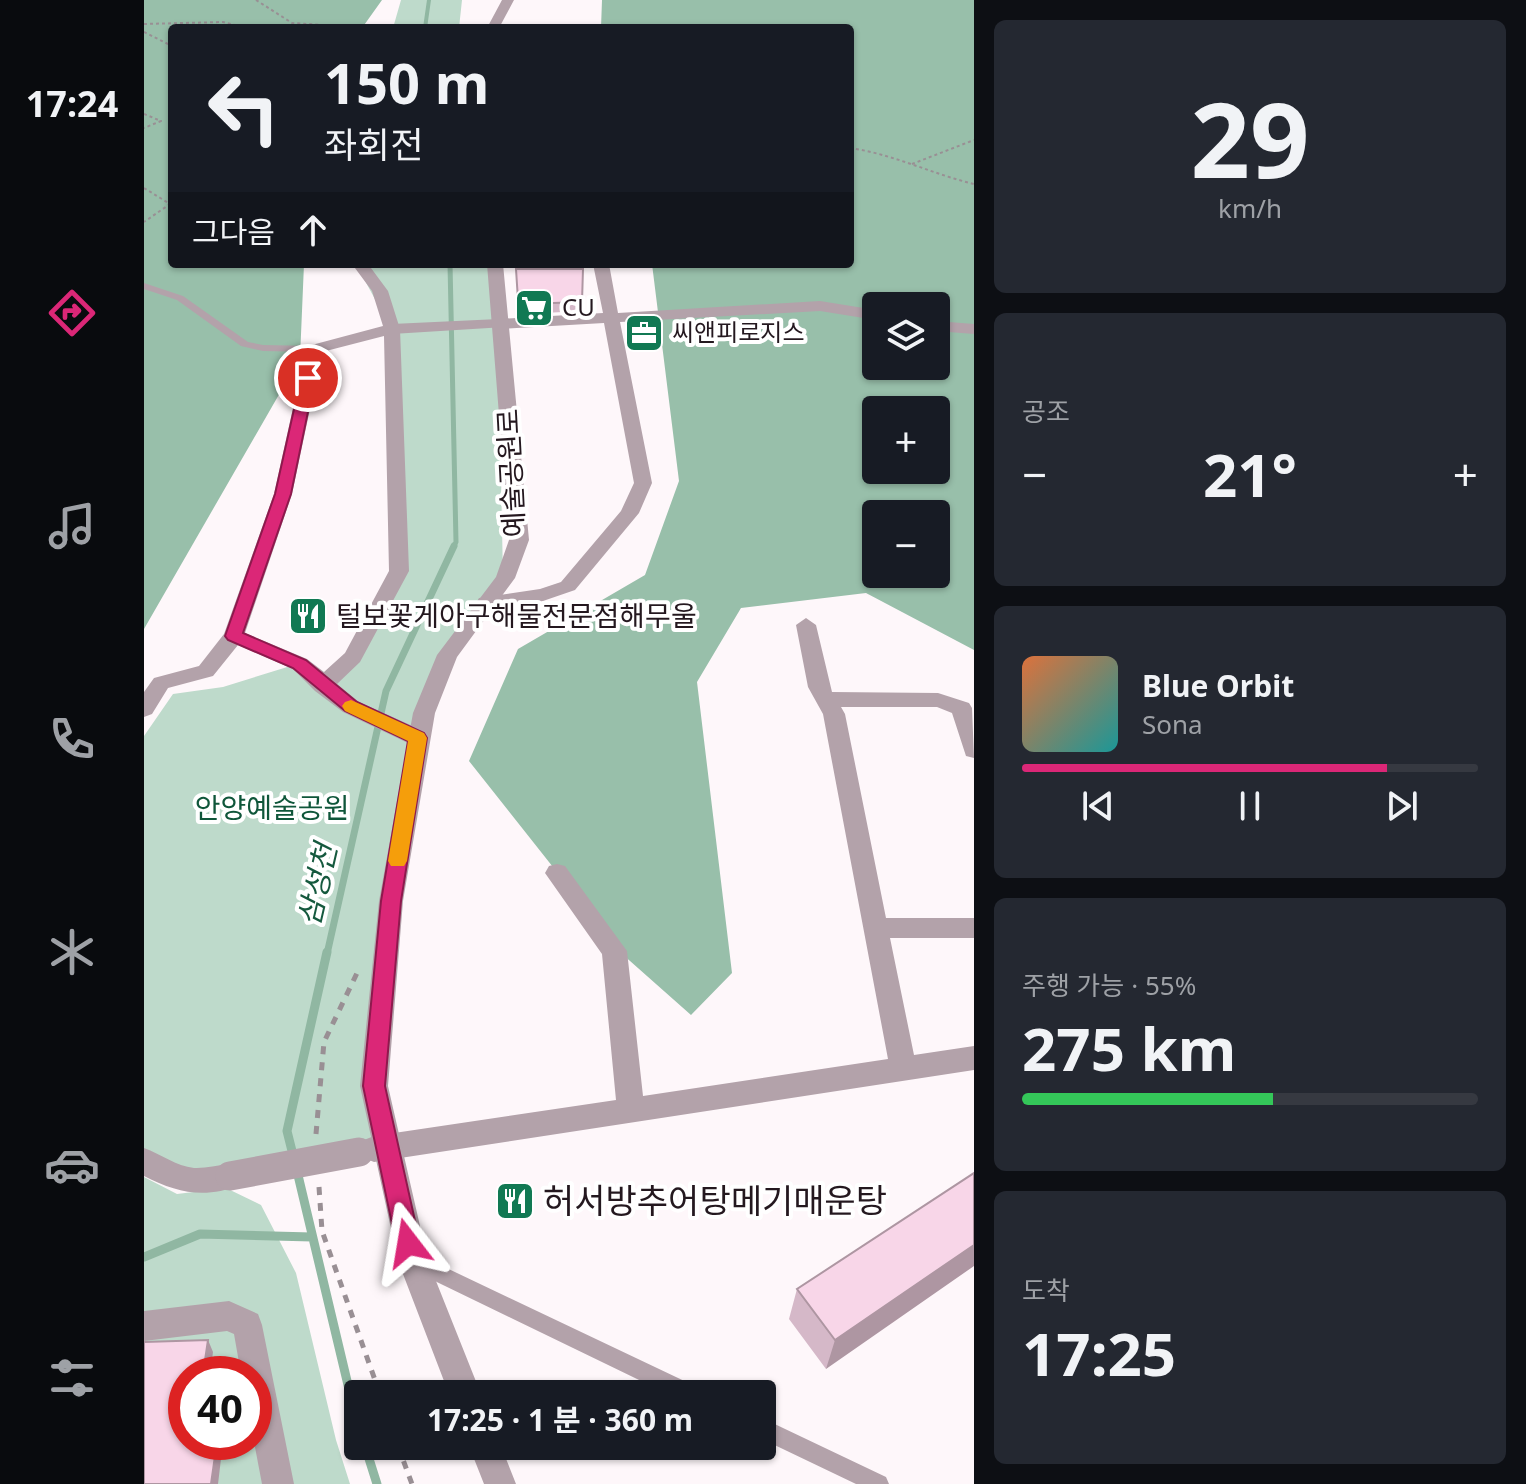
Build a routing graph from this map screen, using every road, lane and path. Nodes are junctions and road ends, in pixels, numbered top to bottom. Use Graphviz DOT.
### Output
graph roads {
  1 [pos="256,0"];
  2 [pos="508,0"];
  3 [pos="144,24"];
  4 [pos="231,24"];
  5 [pos="301,24"];
  6 [pos="495,24"];
  7 [pos="144,32"];
  8 [pos="168,44"];
  9 [pos="144,114"];
  10 [pos="144,128"];
  11 [pos="974,140"];
  12 [pos="854,149"];
  13 [pos="910,165"];
  14 [pos="974,184"];
  15 [pos="144,188"];
  16 [pos="168,203"];
  17 [pos="168,205"];
  18 [pos="144,222"];
  19 [pos="363,268"];
  20 [pos="495,268"];
  21 [pos="602,268"];
  22 [pos="144,286"];
  23 [pos="862,313"];
  24 [pos="613,320"];
  25 [pos="489,324"];
  26 [pos="950,327"];
  27 [pos="402,328"];
  28 [pos="974,329"];
  29 [pos="314,349"];
  30 [pos="486,603"];
  31 [pos="806,625"];
  32 [pos="234,636"];
  33 [pos="322,686"];
  34 [pos="827,699"];
  35 [pos="144,709"];
  36 [pos="408,734"];
  37 [pos="974,750"];
  38 [pos="557,873"];
  39 [pos="875,928"];
  40 [pos="974,928"];
  41 [pos="974,1058"];
  42 [pos="903,1067"];
  43 [pos="631,1109"];
  44 [pos="373,1150"];
  45 [pos="144,1161"];
  46 [pos="413,1261"];
  47 [pos="144,1326"];
  48 [pos="460,1380"];
  49 [pos="661,1380"];
  50 [pos="776,1435"];
  51 [pos="403,1460"];
  52 [pos="491,1460"];
  53 [pos="278,1484"];
  54 [pos="412,1484"];
  55 [pos="500,1484"];
  56 [pos="879,1484"];
  1 -- 5 [label="path"];
  2 -- 6 [label="street"];
  3 -- 4 [label="path"];
  7 -- 8 [label="path"];
  9 -- 10 [label="path"];
  11 -- 13 [label="path"];
  12 -- 13 [label="path"];
  13 -- 14 [label="path"];
  15 -- 16 [label="path"];
  17 -- 18 [label="path"];
  19 -- 27 [label="street"];
  20 -- 25 [label="street, 예술공원로"];
  21 -- 24 [label="street"];
  22 -- 29 [label="lane"];
  23 -- 24 [label="street"];
  24 -- 25 [label="street"];
  24 -- 30 [label="street"];
  25 -- 27 [label="street"];
  25 -- 30 [label="street, 예술공원로"];
  26 -- 28 [label="street"];
  27 -- 29 [label="street"];
  27 -- 33 [label="street"];
  29 -- 32 [label="street"];
  30 -- 36 [label="street, 예술공원로"];
  31 -- 34 [label="street"];
  32 -- 33 [label="street"];
  32 -- 35 [label="street"];
  33 -- 36 [label="street"];
  34 -- 37 [label="street"];
  34 -- 39 [label="street"];
  36 -- 44 [label="street, 예술공원로"];
  38 -- 43 [label="street"];
  39 -- 40 [label="street"];
  39 -- 42 [label="street"];
  41 -- 42 [label="street"];
  42 -- 43 [label="street"];
  43 -- 44 [label="street"];
  44 -- 45 [label="street, bridge"];
  44 -- 46 [label="street, 예술공원로"];
  46 -- 48 [label="street, 예술공원로"];
  46 -- 49 [label="lane"];
  47 -- 53 [label="street"];
  50 -- 56 [label="lane"];
  51 -- 54 [label="path"];
  52 -- 55 [label="street"];
}
